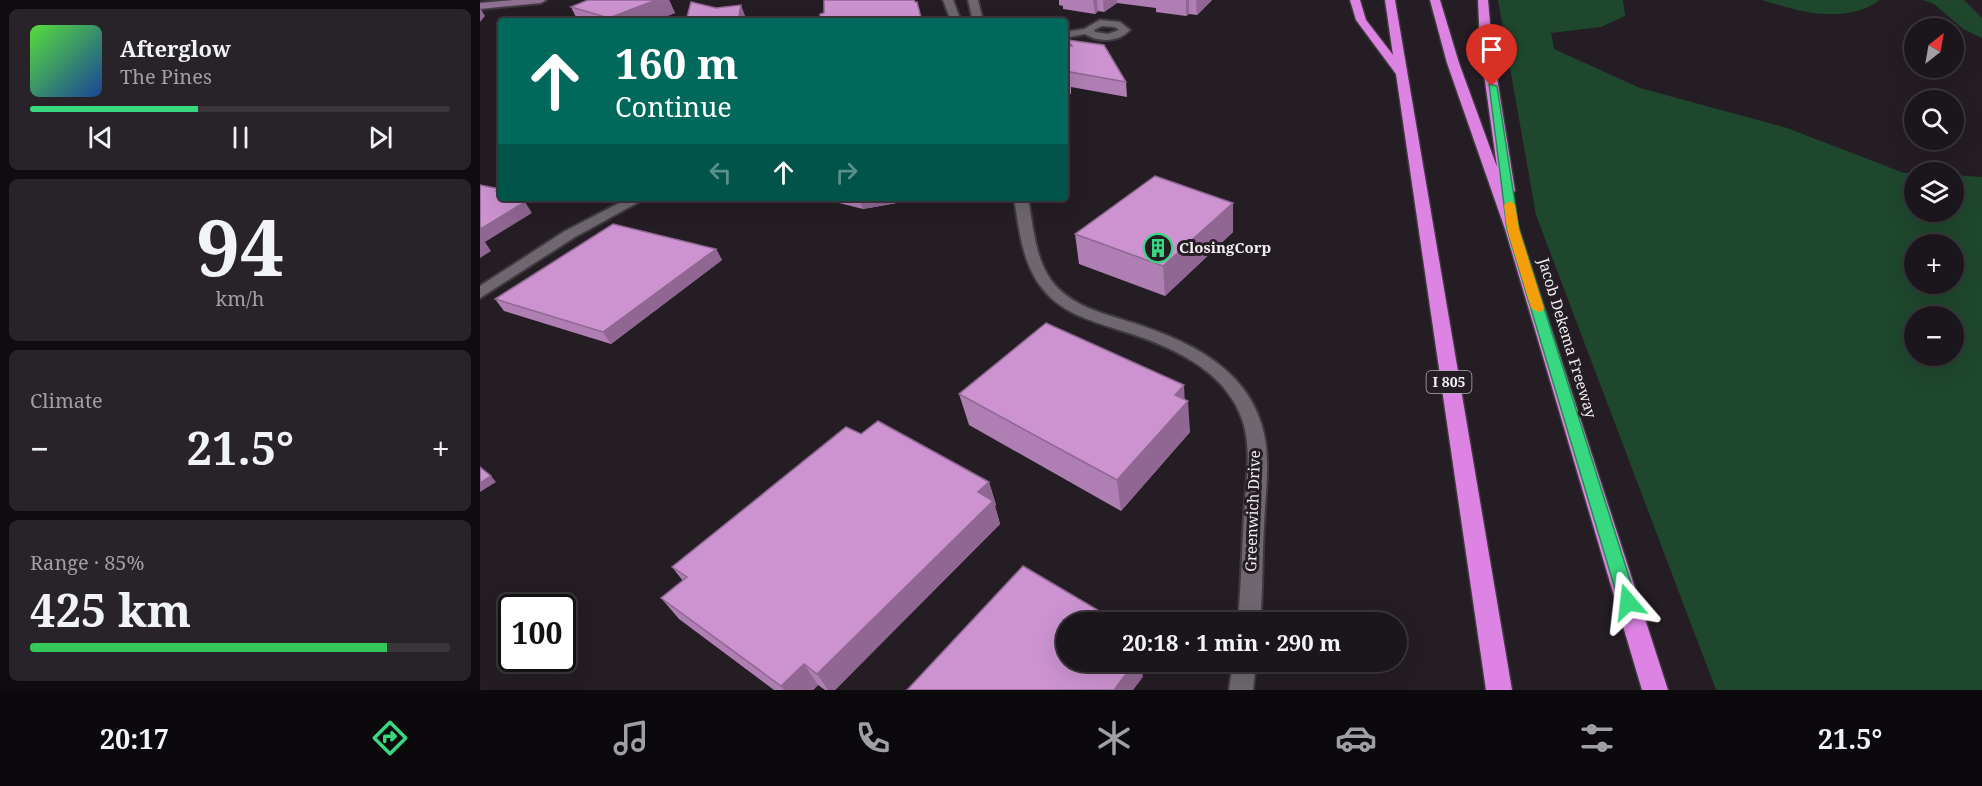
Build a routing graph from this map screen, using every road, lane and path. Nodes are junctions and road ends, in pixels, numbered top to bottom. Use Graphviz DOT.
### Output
graph roads {
  1 [pos="541,0"];
  2 [pos="948,0"];
  3 [pos="973,0"];
  4 [pos="1355,0"];
  5 [pos="1390,0"];
  6 [pos="1435,0"];
  7 [pos="1483,0"];
  8 [pos="480,6"];
  9 [pos="955,18"];
  10 [pos="977,18"];
  11 [pos="1088,31"];
  12 [pos="1068,34"];
  13 [pos="1401,73"];
  14 [pos="633,201"];
  15 [pos="1022,201"];
  16 [pos="1513,229"];
  17 [pos="480,293"];
  18 [pos="1249,612"];
  19 [pos="1244,672"];
  20 [pos="1241,690"];
  21 [pos="1499,690"];
  22 [pos="1655,690"];
  1 -- 8 [label="main road"];
  2 -- 9 [label="street"];
  3 -- 10 [label="street"];
  4 -- 13 [label="highway"];
  5 -- 13 [label="highway, I 805"];
  6 -- 16 [label="highway, Jacob Dekema Freeway"];
  7 -- 16 [label="highway"];
  11 -- 12 [label="street"];
  13 -- 21 [label="highway, I 805"];
  14 -- 17 [label="street"];
  15 -- 18 [label="street, Greenwich Drive"];
  16 -- 22 [label="highway, Jacob Dekema Freeway"];
  19 -- 20 [label="street"];
}
